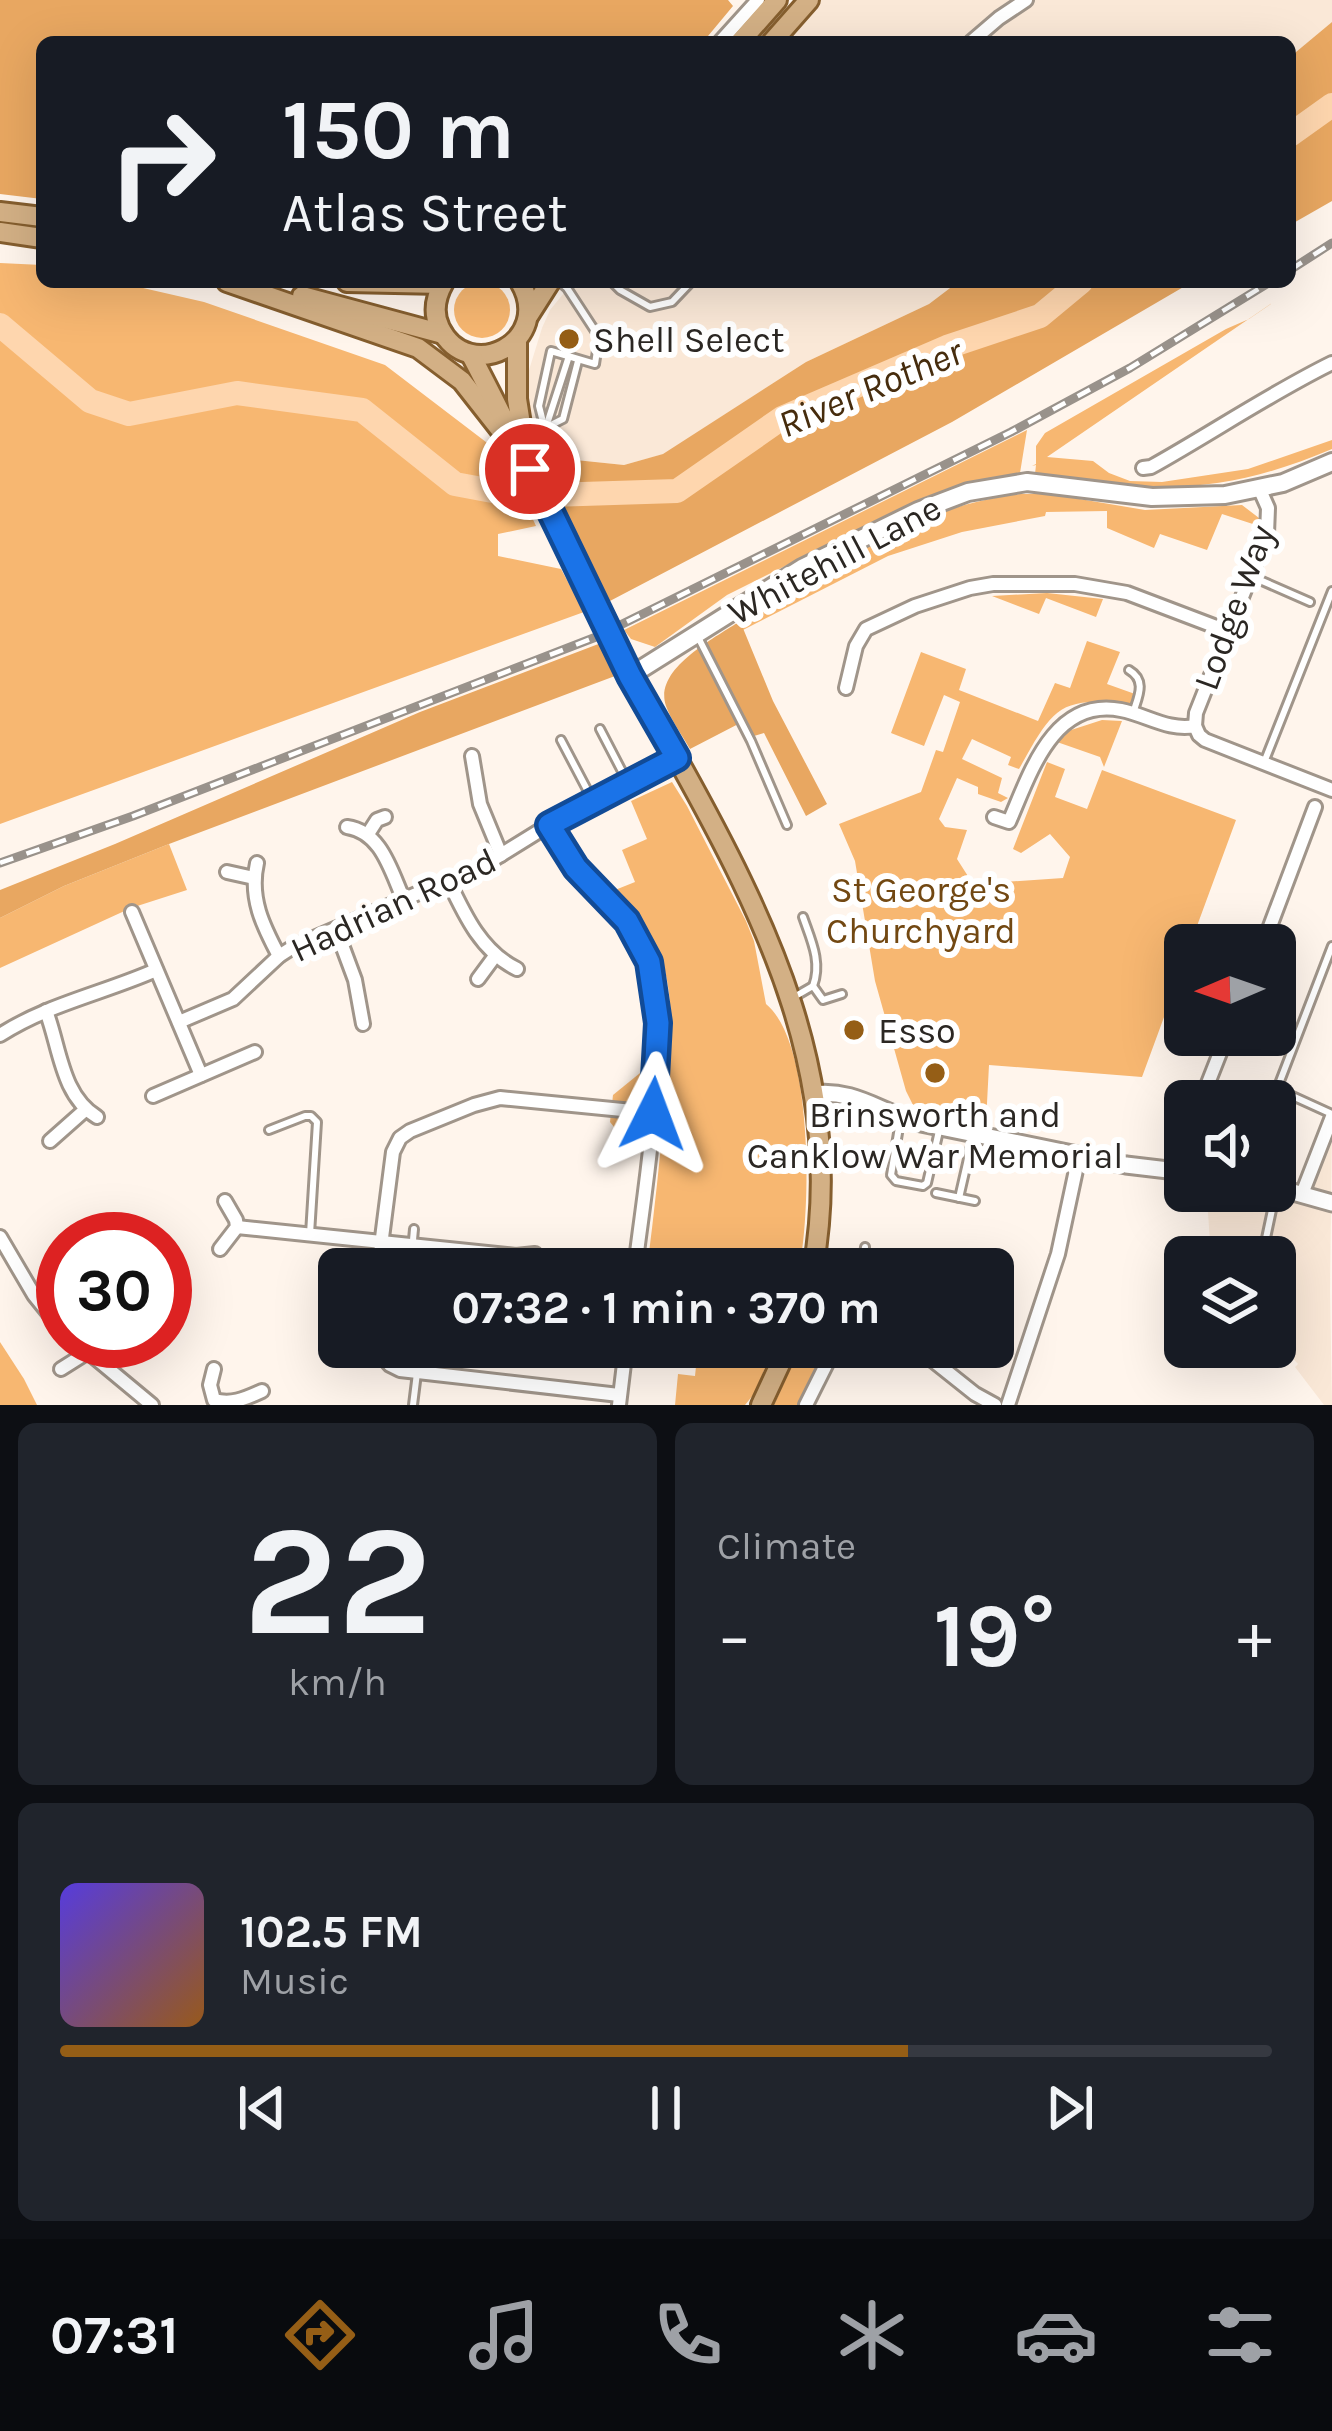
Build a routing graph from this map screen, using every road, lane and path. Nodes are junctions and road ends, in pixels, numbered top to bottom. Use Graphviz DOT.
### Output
graph roads {
  1 [pos="758,0"];
  2 [pos="777,0"];
  3 [pos="809,0"];
  4 [pos="1026,0"];
  5 [pos="725,36"];
  6 [pos="745,36"];
  7 [pos="777,36"];
  8 [pos="978,36"];
  9 [pos="0,212"];
  10 [pos="36,216"];
  11 [pos="0,232"];
  12 [pos="36,237"];
  13 [pos="244,288"];
  14 [pos="265,288"];
  15 [pos="441,288"];
  16 [pos="524,288"];
  17 [pos="546,288"];
  18 [pos="567,288"];
  19 [pos="618,288"];
  20 [pos="685,288"];
  21 [pos="529,315"];
  22 [pos="442,334"];
  23 [pos="518,340"];
  24 [pos="471,355"];
  25 [pos="568,356"];
  26 [pos="579,359"];
  27 [pos="1332,363"];
  28 [pos="545,430"];
  29 [pos="524,439"];
  30 [pos="1332,462"];
  31 [pos="1143,468"];
  32 [pos="533,473"];
  33 [pos="1260,490"];
  34 [pos="1250,576"];
  35 [pos="1332,591"];
  36 [pos="1310,602"];
  37 [pos="1227,632"];
  38 [pos="697,633"];
  39 [pos="1129,670"];
  40 [pos="630,676"];
  41 [pos="846,688"];
  42 [pos="1133,714"];
  43 [pos="1196,726"];
  44 [pos="600,729"];
  45 [pos="561,740"];
  46 [pos="472,756"];
  47 [pos="677,758"];
  48 [pos="1263,763"];
  49 [pos="1332,774"];
  50 [pos="628,785"];
  51 [pos="1332,787"];
  52 [pos="593,802"];
  53 [pos="1315,808"];
  54 [pos="386,817"];
  55 [pos="994,817"];
  56 [pos="549,825"];
  57 [pos="787,826"];
  58 [pos="347,827"];
  59 [pos="368,834"];
  60 [pos="501,855"];
  61 [pos="227,872"];
  62 [pos="449,882"];
  63 [pos="404,900"];
  64 [pos="132,912"];
  65 [pos="803,917"];
  66 [pos="1271,924"];
  67 [pos="336,929"];
  68 [pos="1332,946"];
  69 [pos="278,956"];
  70 [pos="496,956"];
  71 [pos="517,969"];
  72 [pos="156,970"];
  73 [pos="478,979"];
  74 [pos="813,986"];
  75 [pos="842,994"];
  76 [pos="790,998"];
  77 [pos="46,1011"];
  78 [pos="179,1022"];
  79 [pos="363,1024"];
  80 [pos="0,1035"];
  81 [pos="255,1052"];
  82 [pos="201,1075"];
  83 [pos="1280,1080"];
  84 [pos="813,1094"];
  85 [pos="153,1096"];
  86 [pos="1296,1099"];
  87 [pos="653,1114"];
  88 [pos="1332,1116"];
  89 [pos="901,1118"];
  90 [pos="940,1127"];
  91 [pos="269,1130"];
  92 [pos="973,1134"];
  93 [pos="50,1141"];
  94 [pos="1079,1156"];
  95 [pos="1164,1170"];
  96 [pos="1296,1192"];
  97 [pos="936,1193"];
  98 [pos="1302,1194"];
  99 [pos="959,1198"];
  100 [pos="975,1201"];
  101 [pos="225,1202"];
  102 [pos="1332,1203"];
  103 [pos="237,1227"];
  104 [pos="414,1229"];
  105 [pos="310,1234"];
  106 [pos="0,1237"];
  107 [pos="380,1243"];
  108 [pos="412,1246"];
  109 [pos="380,1248"];
  110 [pos="433,1248"];
  111 [pos="637,1248"];
  112 [pos="815,1248"];
  113 [pos="220,1249"];
  114 [pos="36,1297"];
  115 [pos="107,1368"];
  116 [pos="402,1368"];
  117 [pos="623,1368"];
  118 [pos="778,1368"];
  119 [pos="824,1368"];
  120 [pos="942,1368"];
  121 [pos="214,1370"];
  122 [pos="417,1372"];
  123 [pos="262,1390"];
  124 [pos="619,1400"];
  125 [pos="212,1402"];
  126 [pos="152,1405"];
  127 [pos="413,1405"];
  128 [pos="761,1405"];
  129 [pos="806,1405"];
  130 [pos="995,1405"];
  131 [pos="1008,1405"];
  1 -- 5 [label="street"];
  2 -- 6 [label="main road"];
  3 -- 7 [label="main road"];
  4 -- 8 [label="street"];
  9 -- 10 [label="main road"];
  11 -- 12 [label="main road"];
  13 -- 32 [label="main road"];
  14 -- 22 [label="main road"];
  15 -- 22 [label="main road"];
  16 -- 21 [label="main road"];
  17 -- 21 [label="main road"];
  18 -- 26 [label="lane"];
  19 -- 20 [label="lane"];
  21 -- 23 [label="main road"];
  22 -- 24 [label="main road"];
  23 -- 24 [label="main road"];
  23 -- 29 [label="main road"];
  24 -- 32 [label="main road"];
  25 -- 26 [label="lane"];
  25 -- 28 [label="lane"];
  25 -- 28 [label="lane"];
  26 -- 28 [label="lane"];
  27 -- 31 [label="street"];
  28 -- 29 [label="lane"];
  29 -- 32 [label="main road"];
  30 -- 33 [label="main road, Whitehill Lane"];
  32 -- 40 [label="main road"];
  33 -- 34 [label="street, Lodge Way"];
  33 -- 38 [label="main road, Whitehill Lane"];
  34 -- 36 [label="lane"];
  34 -- 37 [label="street, Lodge Way"];
  35 -- 48 [label="lane"];
  37 -- 41 [label="street"];
  37 -- 43 [label="street, Lodge Way"];
  38 -- 40 [label="main road, Whitehill Lane"];
  38 -- 57 [label="lane"];
  39 -- 42 [label="lane"];
  40 -- 47 [label="main road"];
  42 -- 43 [label="street"];
  42 -- 55 [label="street"];
  43 -- 48 [label="street"];
  44 -- 50 [label="lane"];
  45 -- 52 [label="lane"];
  46 -- 60 [label="street"];
  47 -- 50 [label="street, Hadrian Road"];
  47 -- 76 [label="main road"];
  48 -- 51 [label="street"];
  49 -- 51 [label="street"];
  50 -- 52 [label="street, Hadrian Road"];
  52 -- 56 [label="street, Hadrian Road"];
  53 -- 66 [label="street"];
  54 -- 59 [label="street"];
  56 -- 60 [label="street, Hadrian Road"];
  56 -- 87 [label="street"];
  58 -- 59 [label="street"];
  59 -- 63 [label="street"];
  60 -- 62 [label="street, Hadrian Road"];
  61 -- 69 [label="street"];
  62 -- 63 [label="street, Hadrian Road"];
  62 -- 70 [label="street"];
  63 -- 67 [label="street, Hadrian Road"];
  64 -- 72 [label="street"];
  65 -- 74 [label="lane"];
  67 -- 69 [label="street, Hadrian Road"];
  67 -- 79 [label="street"];
  68 -- 83 [label="lane"];
  69 -- 78 [label="street, Hadrian Road"];
  70 -- 71 [label="street"];
  70 -- 73 [label="street"];
  72 -- 77 [label="street"];
  72 -- 78 [label="street"];
  74 -- 75 [label="lane"];
  74 -- 76 [label="lane"];
  76 -- 84 [label="main road"];
  77 -- 80 [label="street"];
  77 -- 93 [label="street"];
  78 -- 82 [label="street"];
  81 -- 82 [label="street"];
  82 -- 85 [label="street"];
  84 -- 89 [label="street"];
  84 -- 112 [label="main road"];
  86 -- 88 [label="lane"];
  87 -- 107 [label="street"];
  87 -- 111 [label="street"];
  88 -- 98 [label="street"];
  89 -- 90 [label="street"];
  89 -- 90 [label="lane"];
  90 -- 92 [label="street"];
  91 -- 105 [label="lane"];
  92 -- 94 [label="street"];
  92 -- 99 [label="lane"];
  94 -- 95 [label="street"];
  94 -- 131 [label="street"];
  96 -- 98 [label="street"];
  97 -- 99 [label="lane"];
  98 -- 102 [label="street"];
  99 -- 100 [label="lane"];
  101 -- 103 [label="street"];
  103 -- 105 [label="street"];
  103 -- 113 [label="street"];
  104 -- 108 [label="lane"];
  105 -- 107 [label="street"];
  106 -- 114 [label="street"];
  107 -- 108 [label="street"];
  107 -- 109 [label="street"];
  108 -- 110 [label="street"];
  115 -- 126 [label="street"];
  116 -- 122 [label="street"];
  117 -- 124 [label="street"];
  118 -- 128 [label="main road"];
  119 -- 129 [label="street"];
  120 -- 130 [label="street"];
  121 -- 125 [label="street"];
  122 -- 124 [label="street"];
  122 -- 127 [label="lane"];
  123 -- 125 [label="street"];
}
